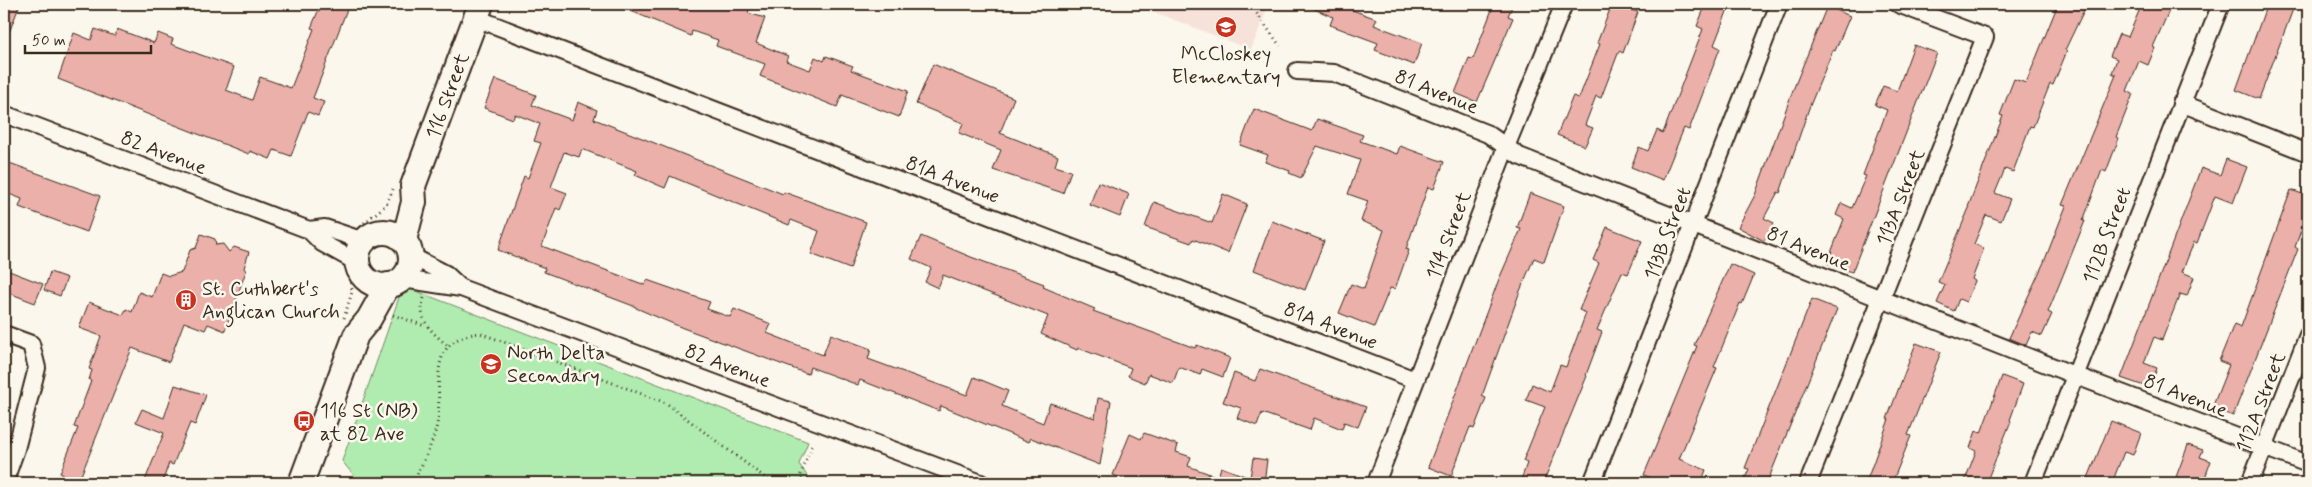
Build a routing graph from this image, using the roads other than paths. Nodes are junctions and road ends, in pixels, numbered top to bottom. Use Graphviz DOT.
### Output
graph roads {
  1 [pos="1564,4"];
  2 [pos="1779,4"];
  3 [pos="1898,4"];
  4 [pos="2221,4"];
  5 [pos="479,11"];
  6 [pos="1298,70"];
  7 [pos="2181,103"];
  8 [pos="4,114"];
  9 [pos="1506,147"];
  10 [pos="2308,154"];
  11 [pos="405,183"];
  12 [pos="1693,224"];
  13 [pos="309,230"];
  14 [pos="407,248"];
  15 [pos="362,252"];
  16 [pos="395,282"];
  17 [pos="460,288"];
  18 [pos="1882,300"];
  19 [pos="349,329"];
  20 [pos="4,334"];
  21 [pos="2308,335"];
  22 [pos="2074,375"];
  23 [pos="1415,380"];
  24 [pos="2265,447"];
  25 [pos="2308,464"];
  26 [pos="1595,480"];
  27 [pos="4,483"];
  28 [pos="301,483"];
  29 [pos="981,483"];
  30 [pos="1376,483"];
  31 [pos="1808,483"];
  32 [pos="2033,483"];
  33 [pos="2250,483"];
  1 -- 9 [label="street, 114 Street"];
  2 -- 12 [label="street, 113B Street"];
  3 -- 18 [label="street, 113A Street"];
  4 -- 7 [label="street, 112B Street"];
  5 -- 11 [label="street, 116 Street"];
  5 -- 23 [label="street, 81A Avenue"];
  6 -- 9 [label="street, 81 Avenue"];
  7 -- 10 [label="street"];
  7 -- 22 [label="street, 112B Street"];
  8 -- 13 [label="street, 82 Avenue"];
  9 -- 12 [label="street, 81 Avenue"];
  9 -- 23 [label="street, 114 Street"];
  11 -- 14 [label="street, 116 Street"];
  11 -- 15 [label="street, 116 Street"];
  12 -- 18 [label="street, 81 Avenue"];
  12 -- 26 [label="street, 113B Street"];
  13 -- 15 [label="street, 82 Avenue"];
  13 -- 15 [label="street, 82 Avenue"];
  14 -- 15 [label="street"];
  14 -- 16 [label="street"];
  14 -- 17 [label="street, 82 Avenue"];
  15 -- 16 [label="street"];
  15 -- 19 [label="street, 116 Street"];
  16 -- 17 [label="street, 82 Avenue"];
  16 -- 19 [label="street, 116 Street"];
  17 -- 29 [label="street, 82 Avenue"];
  18 -- 22 [label="street, 81 Avenue"];
  18 -- 31 [label="street, 113A Street"];
  19 -- 28 [label="street, 116 Street"];
  20 -- 27 [label="street"];
  21 -- 24 [label="street, 112A Street"];
  22 -- 24 [label="street, 81 Avenue"];
  22 -- 32 [label="street, 112B Street"];
  23 -- 30 [label="street, 114 Street"];
  24 -- 25 [label="street, 81 Avenue"];
  24 -- 33 [label="street, 112A Street"];
}
